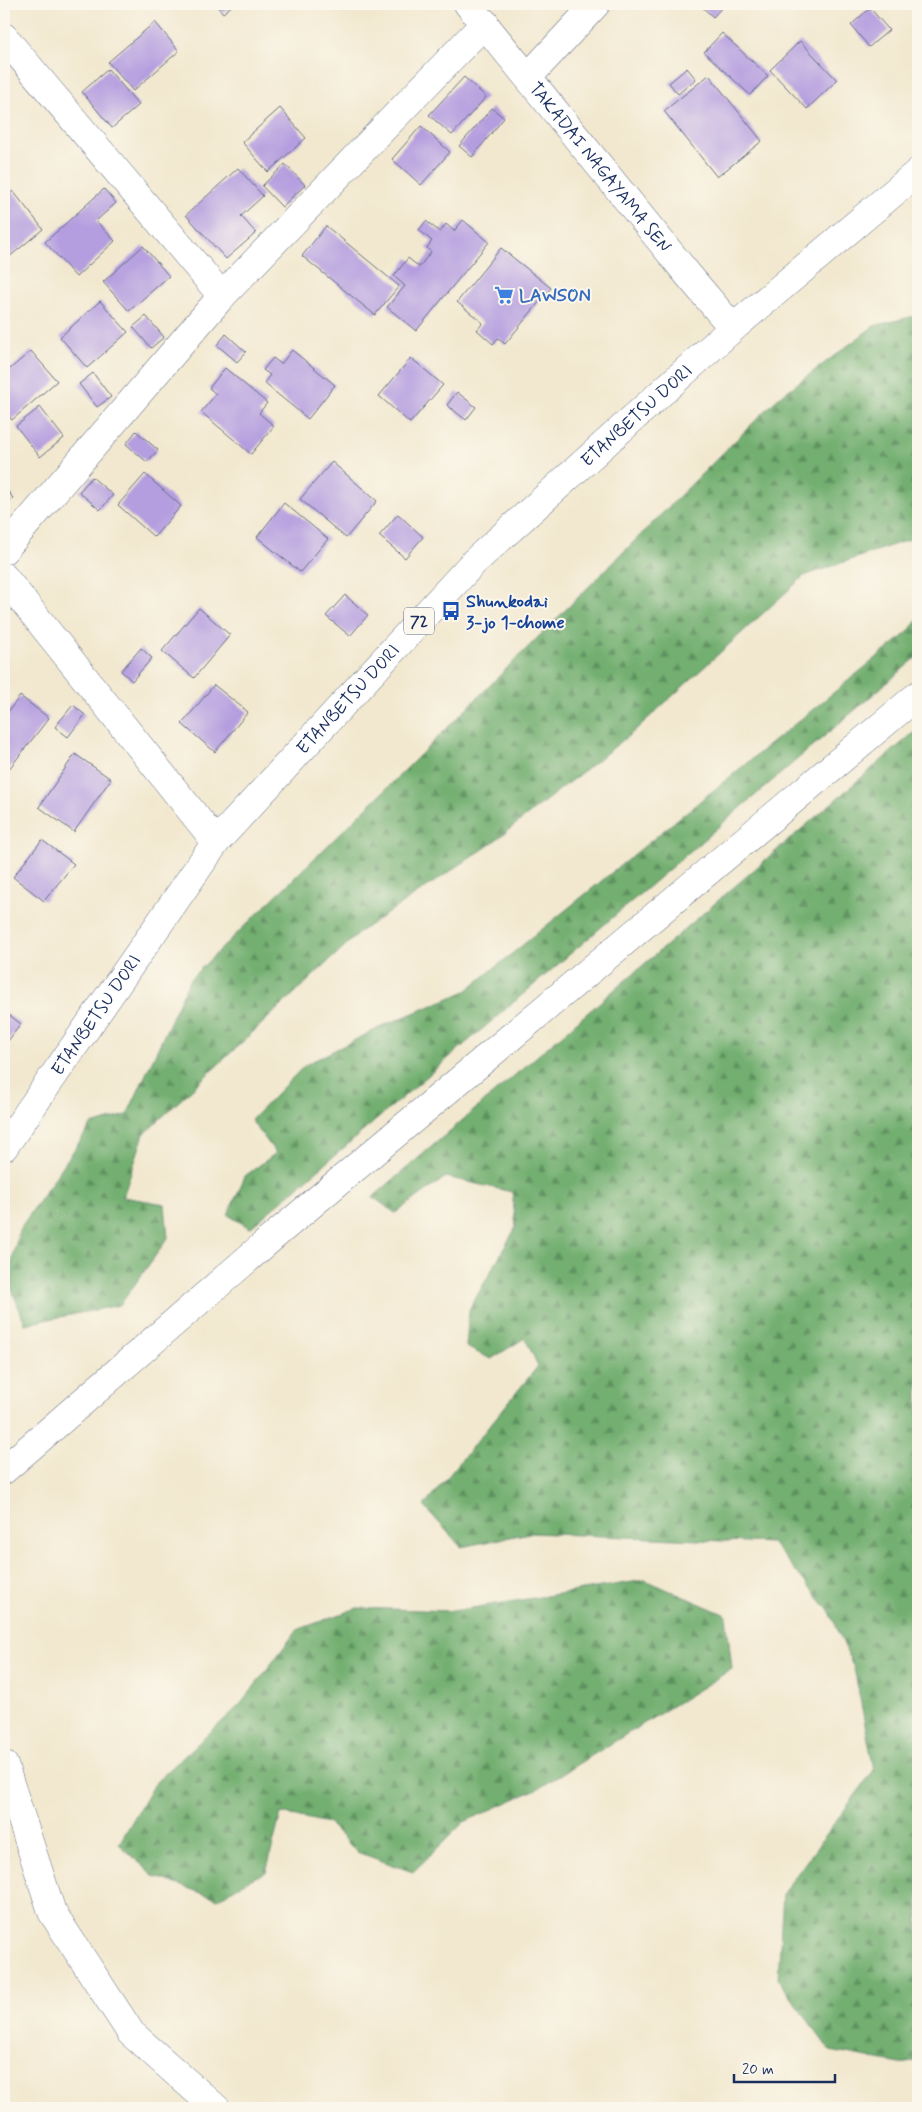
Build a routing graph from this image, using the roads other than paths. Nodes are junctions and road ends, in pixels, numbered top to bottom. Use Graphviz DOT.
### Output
graph roads {
  1 [pos="596,4"];
  2 [pos="477,13"];
  3 [pos="4,37"];
  4 [pos="528,77"];
  5 [pos="918,172"];
  6 [pos="222,296"];
  7 [pos="733,328"];
  8 [pos="4,550"];
  9 [pos="4,577"];
  10 [pos="918,695"];
  11 [pos="216,842"];
  12 [pos="4,1147"];
  13 [pos="4,1470"];
  14 [pos="4,1765"];
  15 [pos="216,2108"];
  1 -- 4 [label="street"];
  2 -- 4 [label="street, TAKADAI NAGAYAMA SEN"];
  2 -- 6 [label="street"];
  3 -- 6 [label="street"];
  4 -- 7 [label="street, TAKADAI NAGAYAMA SEN"];
  5 -- 7 [label="street, ETANBETSU DORI / 72"];
  6 -- 8 [label="street"];
  7 -- 11 [label="street, ETANBETSU DORI / 72"];
  9 -- 11 [label="street"];
  10 -- 13 [label="street"];
  11 -- 12 [label="street, ETANBETSU DORI / 72"];
  14 -- 15 [label="street"];
}
